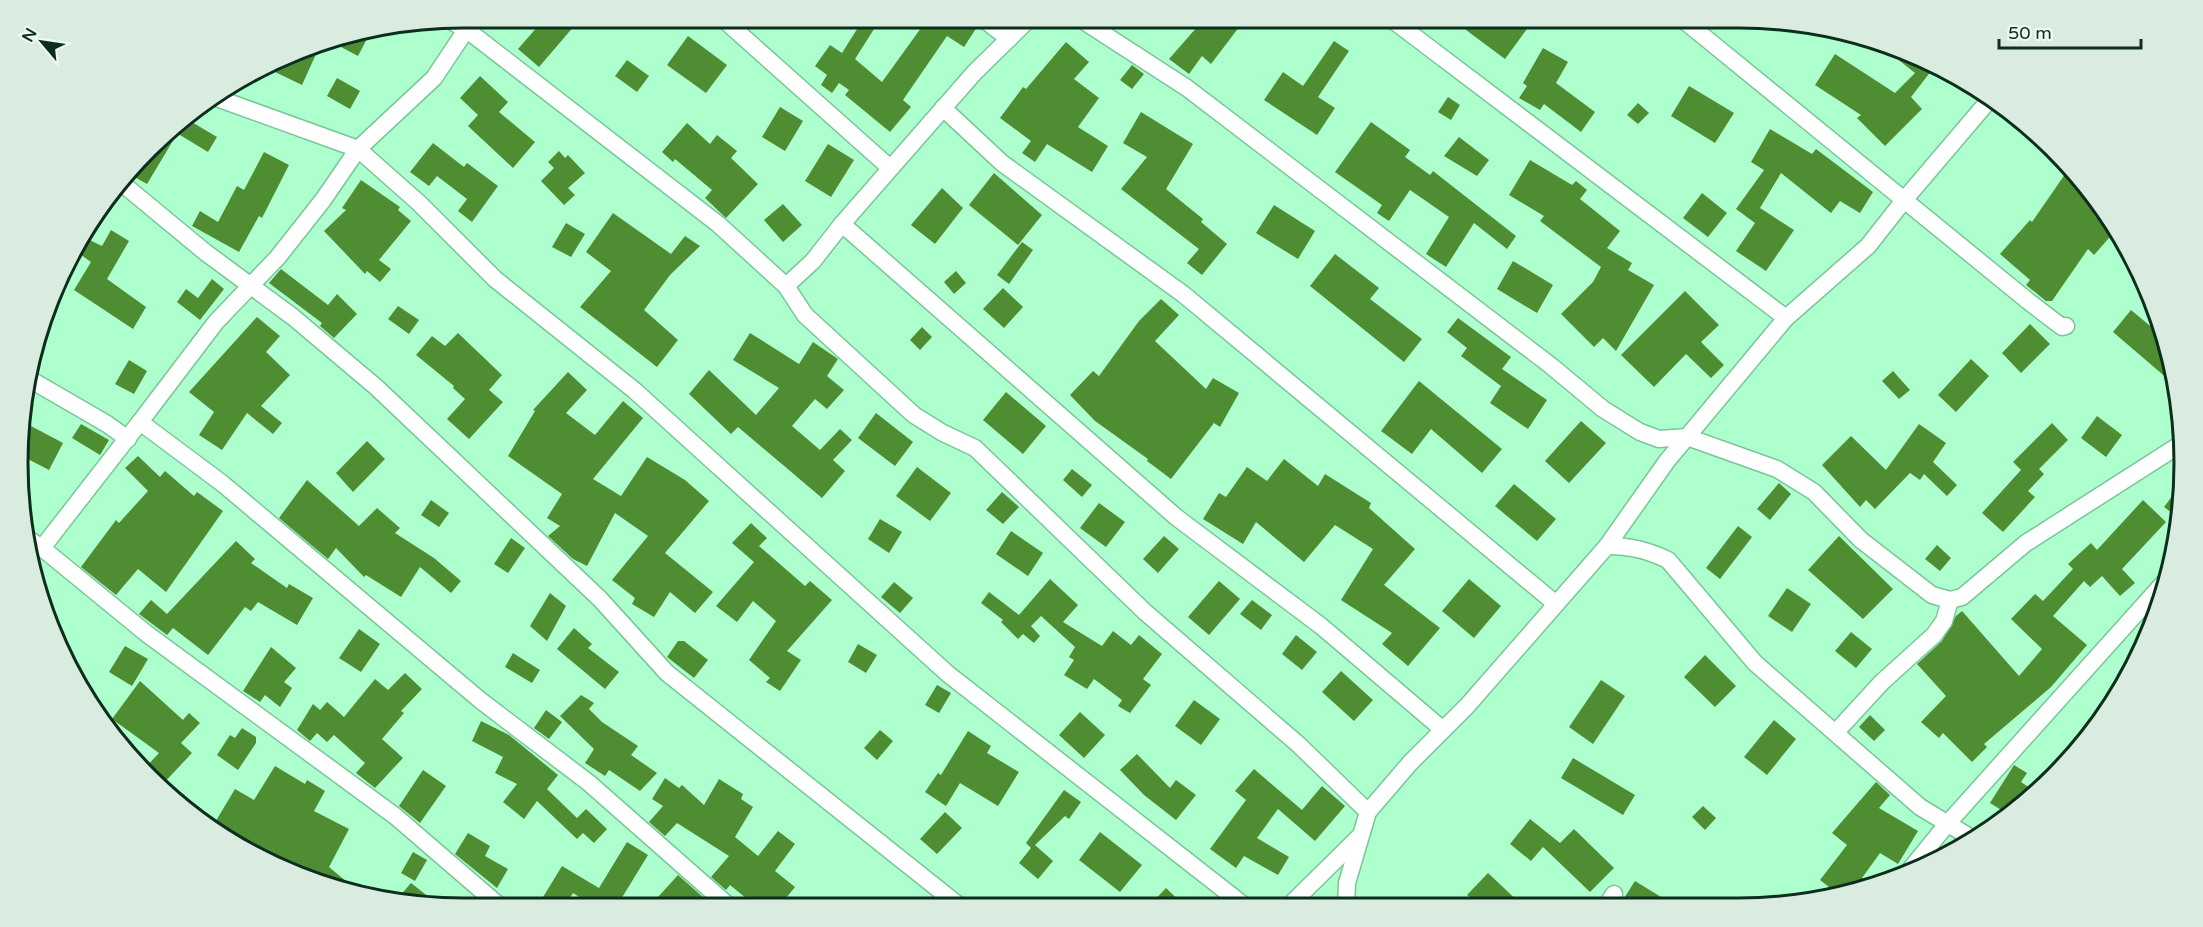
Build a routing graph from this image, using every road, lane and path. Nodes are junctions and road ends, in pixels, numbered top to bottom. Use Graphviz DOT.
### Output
graph roads {
  1 [pos="468,28"];
  2 [pos="476,28"];
  3 [pos="733,28"];
  4 [pos="995,28"];
  5 [pos="1020,28"];
  6 [pos="1094,28"];
  7 [pos="1403,28"];
  8 [pos="1693,28"];
  9 [pos="1009,39"];
  10 [pos="224,101"];
  11 [pos="1985,105"];
  12 [pos="943,108"];
  13 [pos="358,149"];
  14 [pos="889,167"];
  15 [pos="127,188"];
  16 [pos="1905,199"];
  17 [pos="842,224"];
  18 [pos="251,284"];
  19 [pos="786,286"];
  20 [pos="1786,318"];
  21 [pos="2066,326"];
  22 [pos="36,383"];
  23 [pos="140,422"];
  24 [pos="1688,437"];
  25 [pos="128,439"];
  26 [pos="1659,439"];
  27 [pos="2174,448"];
  28 [pos="1667,461"];
  29 [pos="36,544"];
  30 [pos="1607,546"];
  31 [pos="42,548"];
  32 [pos="2154,593"];
  33 [pos="1950,600"];
  34 [pos="1556,604"];
  35 [pos="1442,729"];
  36 [pos="1836,732"];
  37 [pos="1368,812"];
  38 [pos="1948,823"];
  39 [pos="1966,834"];
  40 [pos="1360,836"];
  41 [pos="1918,860"];
  42 [pos="491,898"];
  43 [pos="720,898"];
  44 [pos="949,898"];
  45 [pos="1234,898"];
  46 [pos="1297,898"];
  47 [pos="1346,898"];
  1 -- 13 [label="street"];
  2 -- 19 [label="street"];
  3 -- 14 [label="street"];
  4 -- 9 [label="street"];
  5 -- 9 [label="street"];
  6 -- 26 [label="street"];
  7 -- 20 [label="street"];
  8 -- 16 [label="street"];
  9 -- 12 [label="street"];
  10 -- 13 [label="street"];
  11 -- 16 [label="street"];
  12 -- 14 [label="street"];
  12 -- 34 [label="street"];
  13 -- 18 [label="street"];
  13 -- 45 [label="street"];
  14 -- 17 [label="street"];
  15 -- 18 [label="street"];
  16 -- 20 [label="street"];
  16 -- 21 [label="street"];
  17 -- 19 [label="street"];
  17 -- 35 [label="street"];
  18 -- 23 [label="street"];
  18 -- 44 [label="street"];
  19 -- 37 [label="street"];
  20 -- 24 [label="street"];
  22 -- 25 [label="street"];
  23 -- 25 [label="street"];
  23 -- 43 [label="street"];
  24 -- 26 [label="street"];
  24 -- 28 [label="street"];
  24 -- 33 [label="street"];
  25 -- 31 [label="street"];
  26 -- 28 [label="street"];
  27 -- 33 [label="street"];
  28 -- 30 [label="street"];
  29 -- 31 [label="street"];
  30 -- 34 [label="street"];
  30 -- 36 [label="street"];
  31 -- 42 [label="street"];
  32 -- 38 [label="street"];
  33 -- 36 [label="street"];
  34 -- 35 [label="street"];
  35 -- 37 [label="street"];
  36 -- 38 [label="street"];
  37 -- 40 [label="street"];
  38 -- 39 [label="street"];
  38 -- 41 [label="street"];
  40 -- 46 [label="street"];
  40 -- 47 [label="street"];
}
